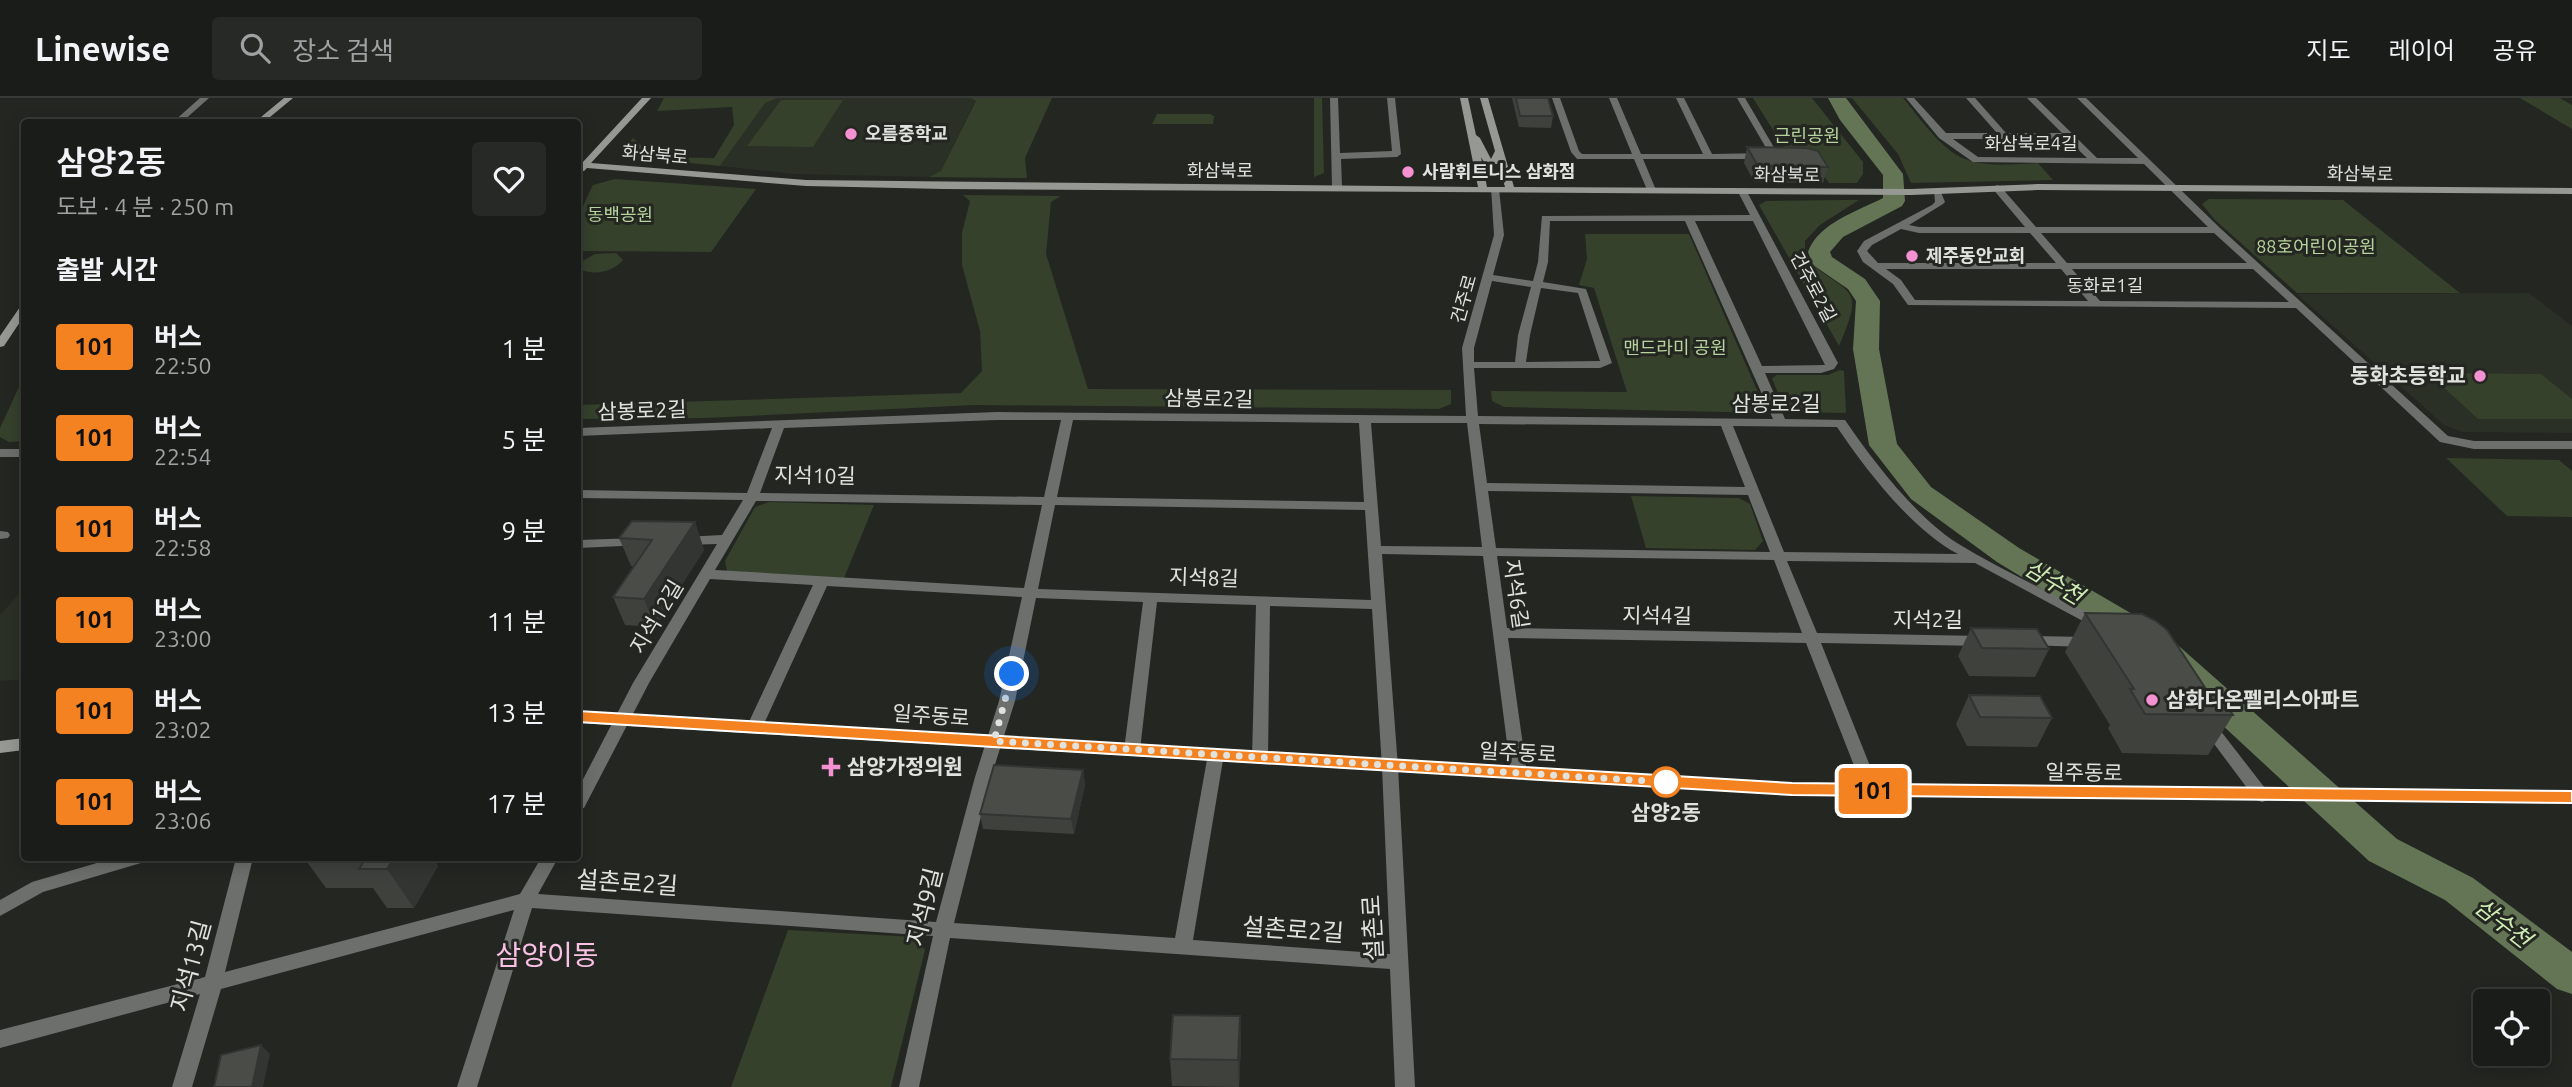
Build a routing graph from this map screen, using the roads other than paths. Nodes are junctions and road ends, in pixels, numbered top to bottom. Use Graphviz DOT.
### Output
graph roads {
  1 [pos="205,98"];
  2 [pos="289,98"];
  3 [pos="647,98"];
  4 [pos="1334,98"];
  5 [pos="1391,98"];
  6 [pos="1464,98"];
  7 [pos="1483,98"];
  8 [pos="1556,98"];
  9 [pos="1614,98"];
  10 [pos="1680,98"];
  11 [pos="1741,98"];
  12 [pos="1910,98"];
  13 [pos="1970,98"];
  14 [pos="2031,98"];
  15 [pos="2081,98"];
  16 [pos="180,119"];
  17 [pos="263,119"];
  18 [pos="1471,131"];
  19 [pos="1942,136"];
  20 [pos="2004,136"];
  21 [pos="2069,136"];
  22 [pos="1499,152"];
  23 [pos="1336,156"];
  24 [pos="1637,158"];
  25 [pos="1710,158"];
  26 [pos="2094,160"];
  27 [pos="2146,161"];
  28 [pos="581,165"];
  29 [pos="1337,187"];
  30 [pos="2172,187"];
  31 [pos="1488,188"];
  32 [pos="1997,188"];
  33 [pos="1510,189"];
  34 [pos="1651,190"];
  35 [pos="1742,190"];
  36 [pos="2572,191"];
  37 [pos="1937,192"];
  38 [pos="1689,218"];
  39 [pos="1755,218"];
  40 [pos="1901,226"];
  41 [pos="2033,230"];
  42 [pos="2217,230"];
  43 [pos="1874,265"];
  44 [pos="2064,266"];
  45 [pos="2256,266"];
  46 [pos="1488,277"];
  47 [pos="1537,284"];
  48 [pos="2097,304"];
  49 [pos="2298,305"];
  50 [pos="21,313"];
  51 [pos="1,339"];
  52 [pos="1468,365"];
  53 [pos="1520,366"];
  54 [pos="1758,369"];
  55 [pos="1068,416"];
  56 [pos="1365,419"];
  57 [pos="1471,420"];
  58 [pos="1726,423"];
  59 [pos="1781,423"];
  60 [pos="779,425"];
  61 [pos="581,432"];
  62 [pos="2572,445"];
  63 [pos="0,453"];
  64 [pos="21,453"];
  65 [pos="1480,487"];
  66 [pos="1753,491"];
  67 [pos="581,494"];
  68 [pos="752,496"];
  69 [pos="1052,500"];
  70 [pos="1371,506"];
  71 [pos="728,539"];
  72 [pos="581,544"];
  73 [pos="1374,550"];
  74 [pos="1489,552"];
  75 [pos="1779,557"];
  76 [pos="1980,559"];
  77 [pos="708,573"];
  78 [pos="822,581"];
  79 [pos="1029,593"];
  80 [pos="1151,597"];
  81 [pos="1263,601"];
  82 [pos="1378,605"];
  83 [pos="1500,634"];
  84 [pos="2117,634"];
  85 [pos="1812,640"];
  86 [pos="2100,642"];
  87 [pos="2200,714"];
  88 [pos="581,717"];
  89 [pos="622,718"];
  90 [pos="755,726"];
  91 [pos="994,741"];
  92 [pos="21,744"];
  93 [pos="0,747"];
  94 [pos="1132,750"];
  95 [pos="1216,754"];
  96 [pos="1260,757"];
  97 [pos="1390,767"];
  98 [pos="1520,774"];
  99 [pos="1872,791"];
  100 [pos="2271,796"];
  101 [pos="2572,797"];
  102 [pos="581,798"];
  103 [pos="125,861"];
  104 [pos="243,861"];
  105 [pos="547,861"];
  106 [pos="526,900"];
  107 [pos="0,909"];
  108 [pos="943,930"];
  109 [pos="1183,947"];
  110 [pos="1399,962"];
  111 [pos="213,983"];
  112 [pos="0,1039"];
  113 [pos="182,1087"];
  114 [pos="467,1087"];
  115 [pos="909,1087"];
  116 [pos="1405,1087"];
  1 -- 16 [label="street"];
  2 -- 17 [label="street"];
  3 -- 28 [label="street"];
  4 -- 23 [label="street"];
  5 -- 23 [label="street"];
  6 -- 18 [label="street, 건주로"];
  7 -- 22 [label="street"];
  8 -- 24 [label="street"];
  9 -- 24 [label="street"];
  10 -- 25 [label="street"];
  11 -- 25 [label="street"];
  12 -- 19 [label="street, 화삼북로4길"];
  13 -- 20 [label="street, 화삼북로4길"];
  14 -- 21 [label="street, 화삼북로4길"];
  15 -- 27 [label="street"];
  18 -- 22 [label="street"];
  18 -- 31 [label="street, 건주로"];
  19 -- 20 [label="street"];
  19 -- 26 [label="street, 화삼북로4길"];
  20 -- 21 [label="street"];
  21 -- 26 [label="street, 화삼북로4길"];
  22 -- 33 [label="street"];
  23 -- 29 [label="street"];
  24 -- 25 [label="street"];
  24 -- 34 [label="street"];
  26 -- 27 [label="street, 화삼북로4길"];
  27 -- 30 [label="street"];
  28 -- 29 [label="street, 화삼북로"];
  29 -- 31 [label="street, 화삼북로"];
  30 -- 32 [label="street, 화삼북로"];
  30 -- 36 [label="street, 화삼북로"];
  30 -- 42 [label="street"];
  31 -- 33 [label="street, 화삼북로"];
  31 -- 46 [label="street, 건주로"];
  32 -- 37 [label="street, 화삼북로"];
  32 -- 41 [label="street"];
  33 -- 34 [label="street, 화삼북로"];
  34 -- 35 [label="street, 화삼북로"];
  35 -- 37 [label="street, 화삼북로"];
  35 -- 39 [label="street"];
  37 -- 40 [label="street"];
  38 -- 39 [label="street"];
  38 -- 47 [label="street"];
  38 -- 54 [label="street"];
  39 -- 54 [label="street, 건주로2길"];
  40 -- 41 [label="street"];
  40 -- 43 [label="street"];
  41 -- 42 [label="street"];
  41 -- 44 [label="street"];
  42 -- 45 [label="street"];
  43 -- 44 [label="street, 동화로1길"];
  43 -- 48 [label="street, 동화로1길"];
  44 -- 45 [label="street, 동화로1길"];
  44 -- 48 [label="street"];
  45 -- 49 [label="street"];
  46 -- 47 [label="street"];
  46 -- 52 [label="street, 건주로"];
  47 -- 53 [label="street"];
  47 -- 53 [label="street"];
  48 -- 49 [label="street, 동화로1길"];
  49 -- 62 [label="street"];
  50 -- 51 [label="street"];
  52 -- 53 [label="street"];
  52 -- 57 [label="street, 건주로"];
  54 -- 59 [label="street"];
  55 -- 56 [label="street, 삼봉로2길"];
  55 -- 60 [label="street, 삼봉로2길"];
  55 -- 69 [label="street"];
  56 -- 57 [label="street, 삼봉로2길"];
  56 -- 70 [label="street"];
  57 -- 58 [label="street, 삼봉로2길"];
  57 -- 65 [label="street, 지석6길"];
  58 -- 59 [label="street, 삼봉로2길"];
  58 -- 66 [label="street"];
  59 -- 76 [label="street, 삼봉로2길"];
  60 -- 61 [label="street, 삼봉로2길"];
  60 -- 68 [label="street, 지석12길"];
  63 -- 64 [label="street"];
  65 -- 66 [label="street"];
  65 -- 74 [label="street, 지석6길"];
  66 -- 75 [label="street"];
  67 -- 68 [label="street, 지석10길"];
  68 -- 69 [label="street, 지석10길"];
  68 -- 71 [label="street, 지석12길"];
  69 -- 70 [label="street"];
  69 -- 79 [label="street"];
  70 -- 73 [label="street"];
  71 -- 72 [label="street"];
  71 -- 77 [label="street, 지석12길"];
  73 -- 74 [label="street"];
  73 -- 82 [label="street"];
  74 -- 75 [label="street"];
  74 -- 83 [label="street, 지석6길"];
  75 -- 76 [label="street"];
  75 -- 85 [label="street"];
  76 -- 84 [label="street"];
  77 -- 78 [label="street"];
  77 -- 89 [label="street, 지석12길"];
  78 -- 79 [label="street"];
  78 -- 90 [label="street"];
  79 -- 80 [label="street, 지석8길"];
  79 -- 91 [label="street"];
  80 -- 81 [label="street, 지석8길"];
  80 -- 94 [label="street"];
  81 -- 82 [label="street, 지석8길"];
  81 -- 96 [label="street"];
  82 -- 97 [label="street"];
  83 -- 85 [label="street, 지석4길"];
  83 -- 98 [label="street, 지석6길"];
  85 -- 86 [label="street, 지석2길"];
  85 -- 99 [label="street"];
  87 -- 100 [label="street"];
  88 -- 89 [label="street, 일주동로"];
  89 -- 90 [label="street, 일주동로"];
  89 -- 102 [label="street, 지석12길"];
  90 -- 91 [label="street, 일주동로"];
  91 -- 94 [label="street, 일주동로"];
  91 -- 108 [label="street, 지석9길"];
  92 -- 93 [label="street"];
  94 -- 95 [label="street, 일주동로"];
  95 -- 96 [label="street, 일주동로"];
  95 -- 109 [label="street"];
  96 -- 97 [label="street, 일주동로"];
  97 -- 98 [label="street, 일주동로"];
  97 -- 110 [label="street, 설촌로"];
  98 -- 99 [label="street, 일주동로"];
  99 -- 100 [label="street, 일주동로"];
  100 -- 101 [label="street, 일주동로"];
  103 -- 107 [label="street"];
  104 -- 111 [label="street, 지석13길"];
  105 -- 106 [label="street"];
  106 -- 108 [label="street, 설촌로2길"];
  106 -- 111 [label="street, 설촌로2길"];
  106 -- 114 [label="street"];
  108 -- 109 [label="street, 설촌로2길"];
  108 -- 115 [label="street, 지석9길"];
  109 -- 110 [label="street, 설촌로2길"];
  110 -- 116 [label="street, 설촌로"];
  111 -- 112 [label="street, 설촌로2길"];
  111 -- 113 [label="street, 지석13길"];
}
